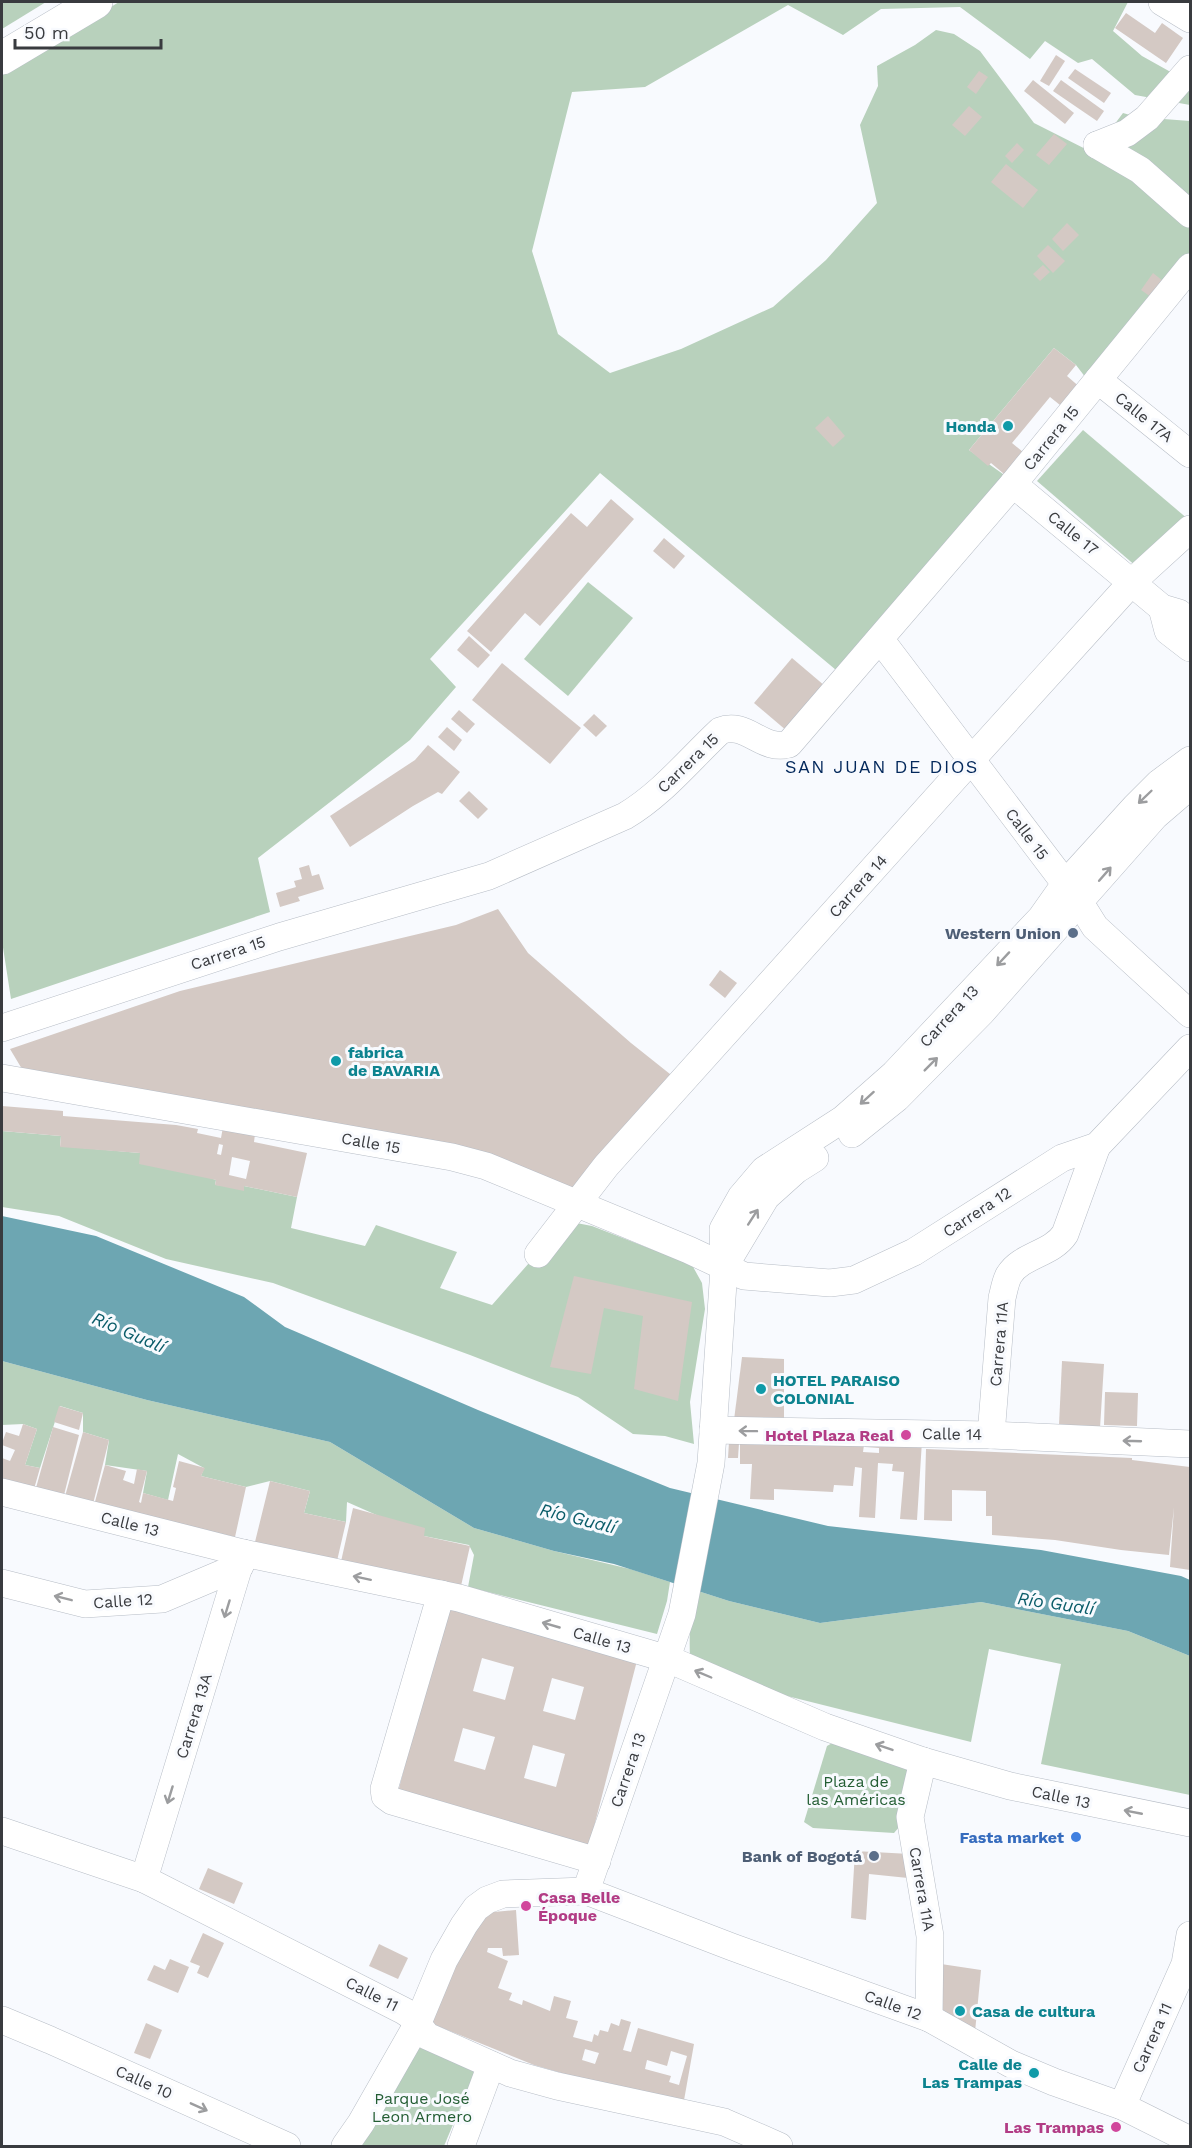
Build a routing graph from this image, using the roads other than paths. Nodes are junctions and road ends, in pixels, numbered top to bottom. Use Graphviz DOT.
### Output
graph roads {
  1 [pos="96,2"];
  2 [pos="1162,2"];
  3 [pos="1191,20"];
  4 [pos="2,58"];
  5 [pos="1191,69"];
  6 [pos="1191,214"];
  7 [pos="1191,267"];
  8 [pos="1098,380"];
  9 [pos="1191,454"];
  10 [pos="1013,484"];
  11 [pos="1191,529"];
  12 [pos="1132,582"];
  13 [pos="1162,608"];
  14 [pos="1191,622"];
  15 [pos="880,639"];
  16 [pos="1191,648"];
  17 [pos="971,760"];
  18 [pos="1191,760"];
  19 [pos="1191,786"];
  20 [pos="1073,893"];
  21 [pos="1191,1014"];
  22 [pos="2,1028"];
  23 [pos="1191,1048"];
  24 [pos="2,1078"];
  25 [pos="1097,1146"];
  26 [pos="576,1204"];
  27 [pos="538,1254"];
  28 [pos="724,1268"];
  29 [pos="713,1430"];
  30 [pos="991,1435"];
  31 [pos="1191,1444"];
  32 [pos="2,1492"];
  33 [pos="241,1559"];
  34 [pos="2,1583"];
  35 [pos="441,1594"];
  36 [pos="668,1659"];
  37 [pos="923,1761"];
  38 [pos="1191,1823"];
  39 [pos="2,1831"];
  40 [pos="597,1861"];
  41 [pos="144,1879"];
  42 [pos="586,1891"];
  43 [pos="1191,1935"];
  44 [pos="1188,1966"];
  45 [pos="929,2018"];
  46 [pos="2,2020"];
  47 [pos="417,2025"];
  48 [pos="491,2065"];
  49 [pos="1122,2106"];
  50 [pos="1191,2140"];
  51 [pos="287,2146"];
  52 [pos="345,2146"];
  53 [pos="461,2146"];
  54 [pos="779,2146"];
  1 -- 4 [label="highway"];
  2 -- 3 [label="street"];
  5 -- 6 [label="street"];
  7 -- 8 [label="street, Carrera 15"];
  8 -- 9 [label="street, Calle 17A"];
  8 -- 10 [label="street, Carrera 15"];
  10 -- 12 [label="street, Calle 17"];
  10 -- 15 [label="street, Carrera 15"];
  11 -- 12 [label="street, Carrera 14"];
  12 -- 13 [label="street, Calle 17"];
  12 -- 17 [label="street, Carrera 14"];
  13 -- 14 [label="street"];
  13 -- 16 [label="street"];
  15 -- 17 [label="street, Calle 15"];
  15 -- 22 [label="street, Carrera 15"];
  17 -- 20 [label="street, Calle 15"];
  17 -- 26 [label="street, Carrera 14"];
  18 -- 20 [label="street, Carrera 13, one-way"];
  20 -- 19 [label="street, Carrera 13, one-way"];
  20 -- 21 [label="street, Calle 15"];
  20 -- 28 [label="street, Carrera 13"];
  23 -- 25 [label="street, Carrera 12"];
  24 -- 26 [label="street, Calle 15"];
  25 -- 28 [label="street, Carrera 12"];
  25 -- 30 [label="street, Carrera 11A"];
  26 -- 27 [label="street, Carrera 14"];
  26 -- 28 [label="street, Calle 15"];
  28 -- 29 [label="street, Carrera 13"];
  30 -- 29 [label="street, Calle 14, one-way"];
  29 -- 36 [label="street, Carrera 13"];
  31 -- 30 [label="street, Calle 14, one-way"];
  32 -- 33 [label="street, Calle 13"];
  33 -- 34 [label="street, Calle 12, one-way"];
  35 -- 33 [label="street, Calle 13, one-way"];
  33 -- 41 [label="street, Carrera 13A, one-way"];
  36 -- 35 [label="street, Calle 13, one-way"];
  35 -- 40 [label="street"];
  37 -- 36 [label="street, Calle 13, one-way"];
  36 -- 40 [label="street, Carrera 13"];
  38 -- 37 [label="street, Calle 13, one-way"];
  37 -- 45 [label="street, Carrera 11A"];
  39 -- 41 [label="street, Calle 11"];
  40 -- 42 [label="street, Carrera 13"];
  41 -- 47 [label="street, Calle 11"];
  42 -- 45 [label="street, Calle 12"];
  42 -- 47 [label="street"];
  43 -- 44 [label="street, Carrera 11"];
  44 -- 49 [label="street, Carrera 11"];
  45 -- 49 [label="street, Calle 12"];
  46 -- 51 [label="street, Calle 10, one-way"];
  47 -- 48 [label="street, Calle 11"];
  47 -- 52 [label="street"];
  48 -- 53 [label="street"];
  48 -- 54 [label="street, Calle 11"];
  49 -- 50 [label="street, Calle 12"];
}
